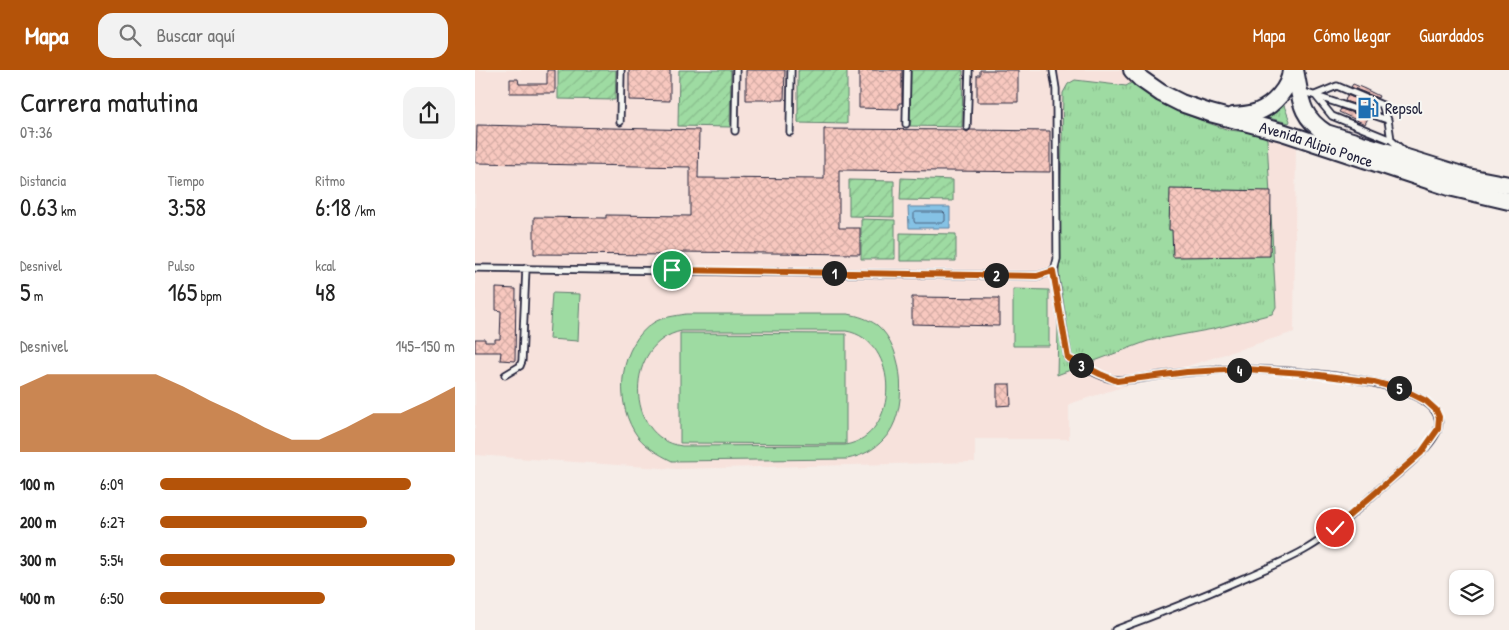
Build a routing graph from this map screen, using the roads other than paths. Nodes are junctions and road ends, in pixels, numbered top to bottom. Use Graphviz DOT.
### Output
graph roads {
  1 [pos="621,70"];
  2 [pos="736,70"];
  3 [pos="791,70"];
  4 [pos="907,70"];
  5 [pos="969,70"];
  6 [pos="1053,70"];
  7 [pos="1132,70"];
  8 [pos="1293,70"];
  9 [pos="1307,92"];
  10 [pos="1226,118"];
  11 [pos="1388,120"];
  12 [pos="620,122"];
  13 [pos="906,124"];
  14 [pos="967,127"];
  15 [pos="735,131"];
  16 [pos="790,132"];
  17 [pos="1391,140"];
  18 [pos="1413,167"];
  19 [pos="1509,185"];
  20 [pos="1509,200"];
  21 [pos="475,268"];
  22 [pos="526,268"];
  23 [pos="1053,271"];
  24 [pos="505,375"];
  25 [pos="1115,630"];
  1 -- 12 [label="lane"];
  2 -- 15 [label="lane"];
  3 -- 16 [label="lane"];
  4 -- 13 [label="lane"];
  5 -- 14 [label="lane"];
  6 -- 23 [label="lane"];
  7 -- 10 [label="main road, Avenida Alipio Ponce"];
  8 -- 9 [label="main road, Avenida Alipio Ponce"];
  8 -- 10 [label="main road"];
  9 -- 11 [label="lane"];
  9 -- 11 [label="lane"];
  9 -- 17 [label="lane"];
  9 -- 18 [label="main road, Avenida Alipio Ponce"];
  10 -- 18 [label="main road, Avenida Alipio Ponce"];
  11 -- 17 [label="lane"];
  17 -- 18 [label="lane"];
  18 -- 19 [label="main road, Avenida Alipio Ponce"];
  18 -- 20 [label="main road, Avenida Alipio Ponce"];
  21 -- 22 [label="lane"];
  22 -- 23 [label="lane"];
  22 -- 24 [label="lane"];
  23 -- 25 [label="lane"];
}
